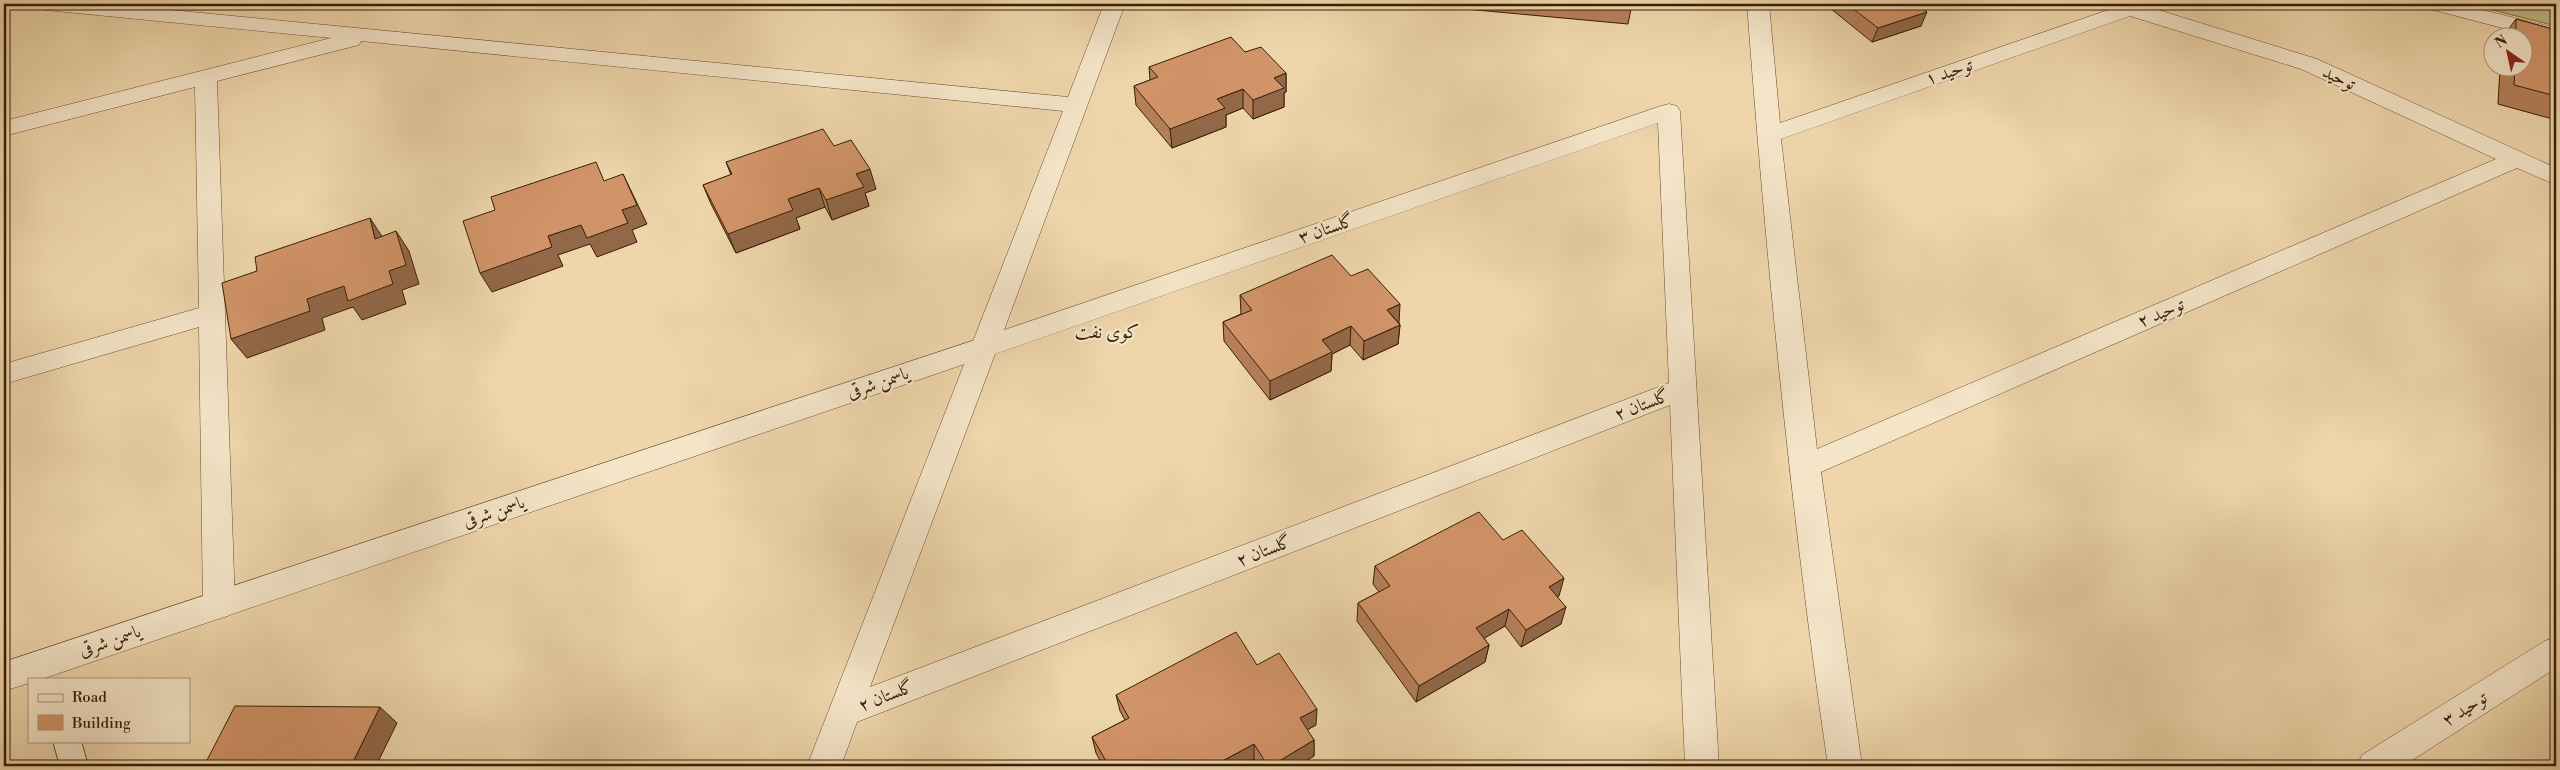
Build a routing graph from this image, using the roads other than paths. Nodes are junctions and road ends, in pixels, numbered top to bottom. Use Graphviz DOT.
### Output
graph roads {
  1 [pos="46,4"];
  2 [pos="1115,4"];
  3 [pos="1758,4"];
  4 [pos="2433,4"];
  5 [pos="2121,7"];
  6 [pos="369,35"];
  7 [pos="2556,35"];
  8 [pos="206,77"];
  9 [pos="1077,105"];
  10 [pos="4,128"];
  11 [pos="1768,135"];
  12 [pos="2517,159"];
  13 [pos="2556,177"];
  14 [pos="212,314"];
  15 [pos="984,347"];
  16 [pos="4,374"];
  17 [pos="1683,389"];
  18 [pos="1804,467"];
  19 [pos="219,605"];
  20 [pos="2556,652"];
  21 [pos="47,671"];
  22 [pos="4,677"];
  23 [pos="845,712"];
  24 [pos="67,742"];
  25 [pos="74,766"];
  26 [pos="824,766"];
  27 [pos="1702,766"];
  28 [pos="1844,766"];
  29 [pos="2374,766"];
  1 -- 6 [label="street"];
  2 -- 9 [label="street"];
  3 -- 11 [label="street"];
  4 -- 7 [label="street"];
  5 -- 11 [label="street, توحید ۱"];
  5 -- 12 [label="street, توحید"];
  6 -- 8 [label="street"];
  6 -- 9 [label="street"];
  8 -- 10 [label="street"];
  8 -- 14 [label="street"];
  9 -- 15 [label="street"];
  11 -- 18 [label="street"];
  12 -- 13 [label="street, توحید"];
  12 -- 18 [label="street, توحید ۲"];
  14 -- 16 [label="street"];
  14 -- 19 [label="street"];
  15 -- 17 [label="street, گلستان ۳"];
  15 -- 19 [label="street, یاسمن شرقی"];
  15 -- 23 [label="street"];
  17 -- 23 [label="street, گلستان ۲"];
  17 -- 27 [label="street"];
  18 -- 28 [label="street"];
  19 -- 21 [label="street, یاسمن شرقی"];
  20 -- 29 [label="street, توحید ۳"];
  21 -- 22 [label="street, یاسمن شرقی"];
  23 -- 26 [label="street"];
  24 -- 25 [label="lane"];
}
